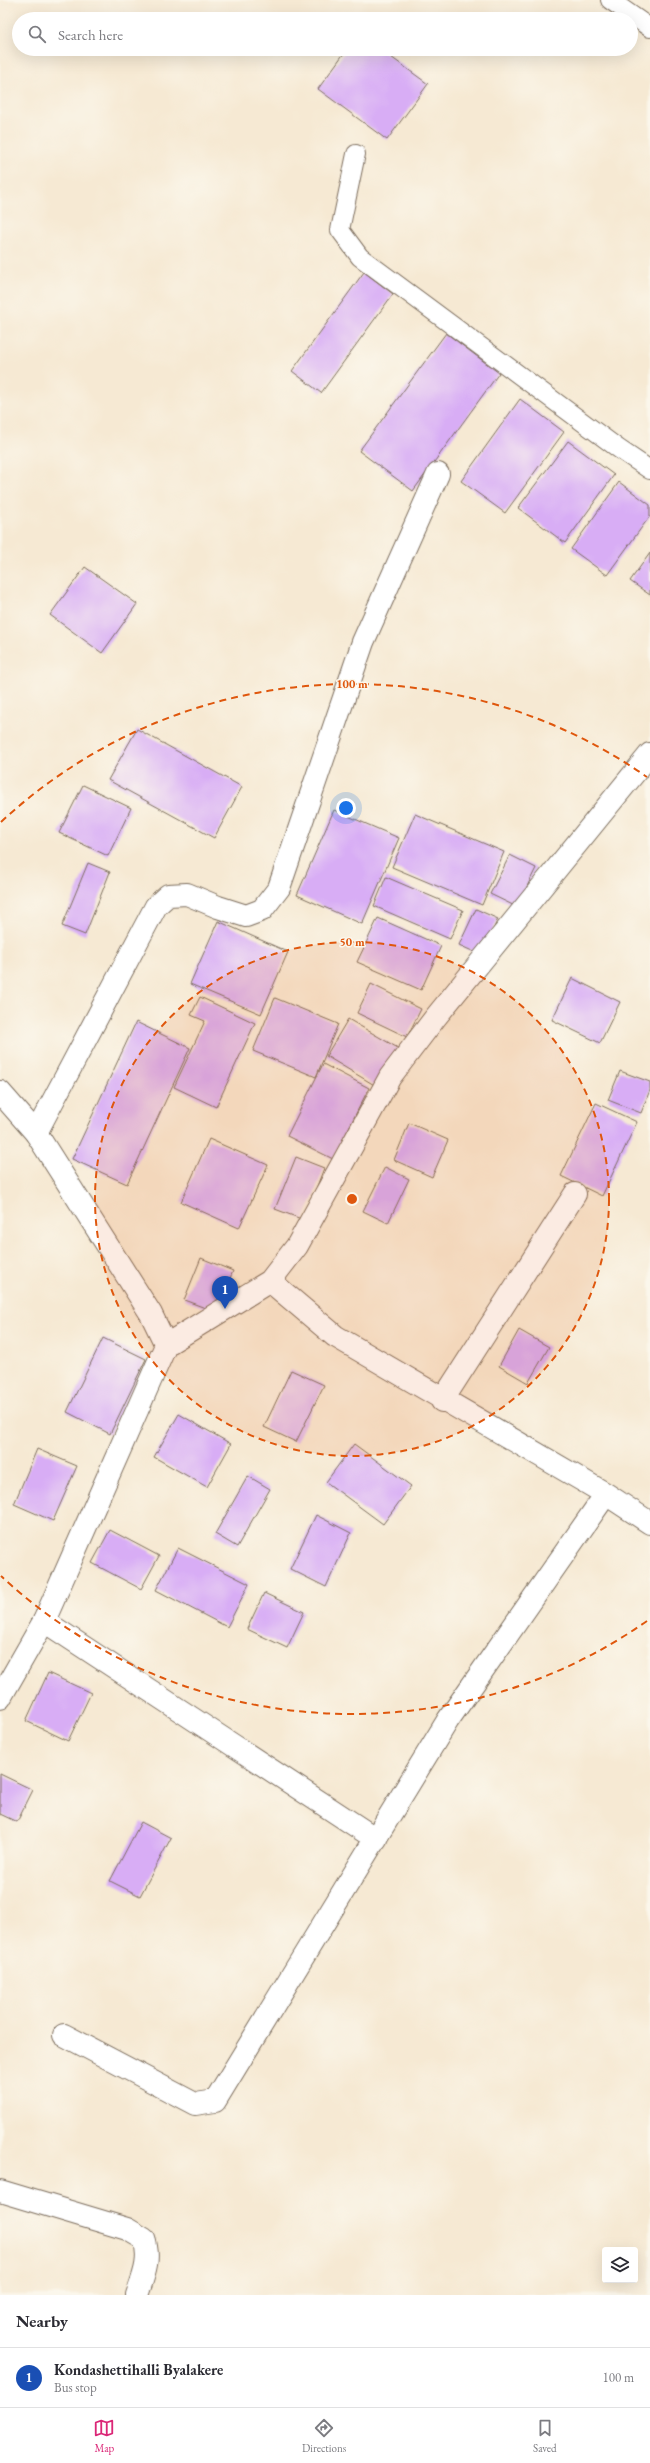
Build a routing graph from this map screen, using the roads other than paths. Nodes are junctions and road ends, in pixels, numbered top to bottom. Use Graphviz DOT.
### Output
graph roads {
  1 [pos="610,0"];
  2 [pos="627,12"];
  3 [pos="638,20"];
  4 [pos="650,28"];
  5 [pos="356,154"];
  6 [pos="650,470"];
  7 [pos="438,474"];
  8 [pos="650,754"];
  9 [pos="0,1092"];
  10 [pos="36,1133"];
  11 [pos="575,1194"];
  12 [pos="270,1281"];
  13 [pos="166,1345"];
  14 [pos="442,1401"];
  15 [pos="606,1494"];
  16 [pos="650,1523"];
  17 [pos="44,1621"];
  18 [pos="0,1698"];
  19 [pos="376,1839"];
  20 [pos="64,2035"];
  21 [pos="0,2191"];
  22 [pos="137,2295"];
  1 -- 2 [label="lane"];
  3 -- 4 [label="lane"];
  5 -- 6 [label="lane"];
  7 -- 10 [label="street"];
  8 -- 12 [label="street"];
  9 -- 10 [label="street"];
  10 -- 13 [label="street"];
  11 -- 14 [label="street"];
  12 -- 13 [label="street"];
  12 -- 14 [label="street"];
  13 -- 17 [label="street"];
  14 -- 15 [label="street"];
  15 -- 16 [label="street"];
  15 -- 19 [label="street"];
  17 -- 18 [label="street"];
  17 -- 19 [label="street"];
  19 -- 20 [label="street"];
  21 -- 22 [label="street"];
}
